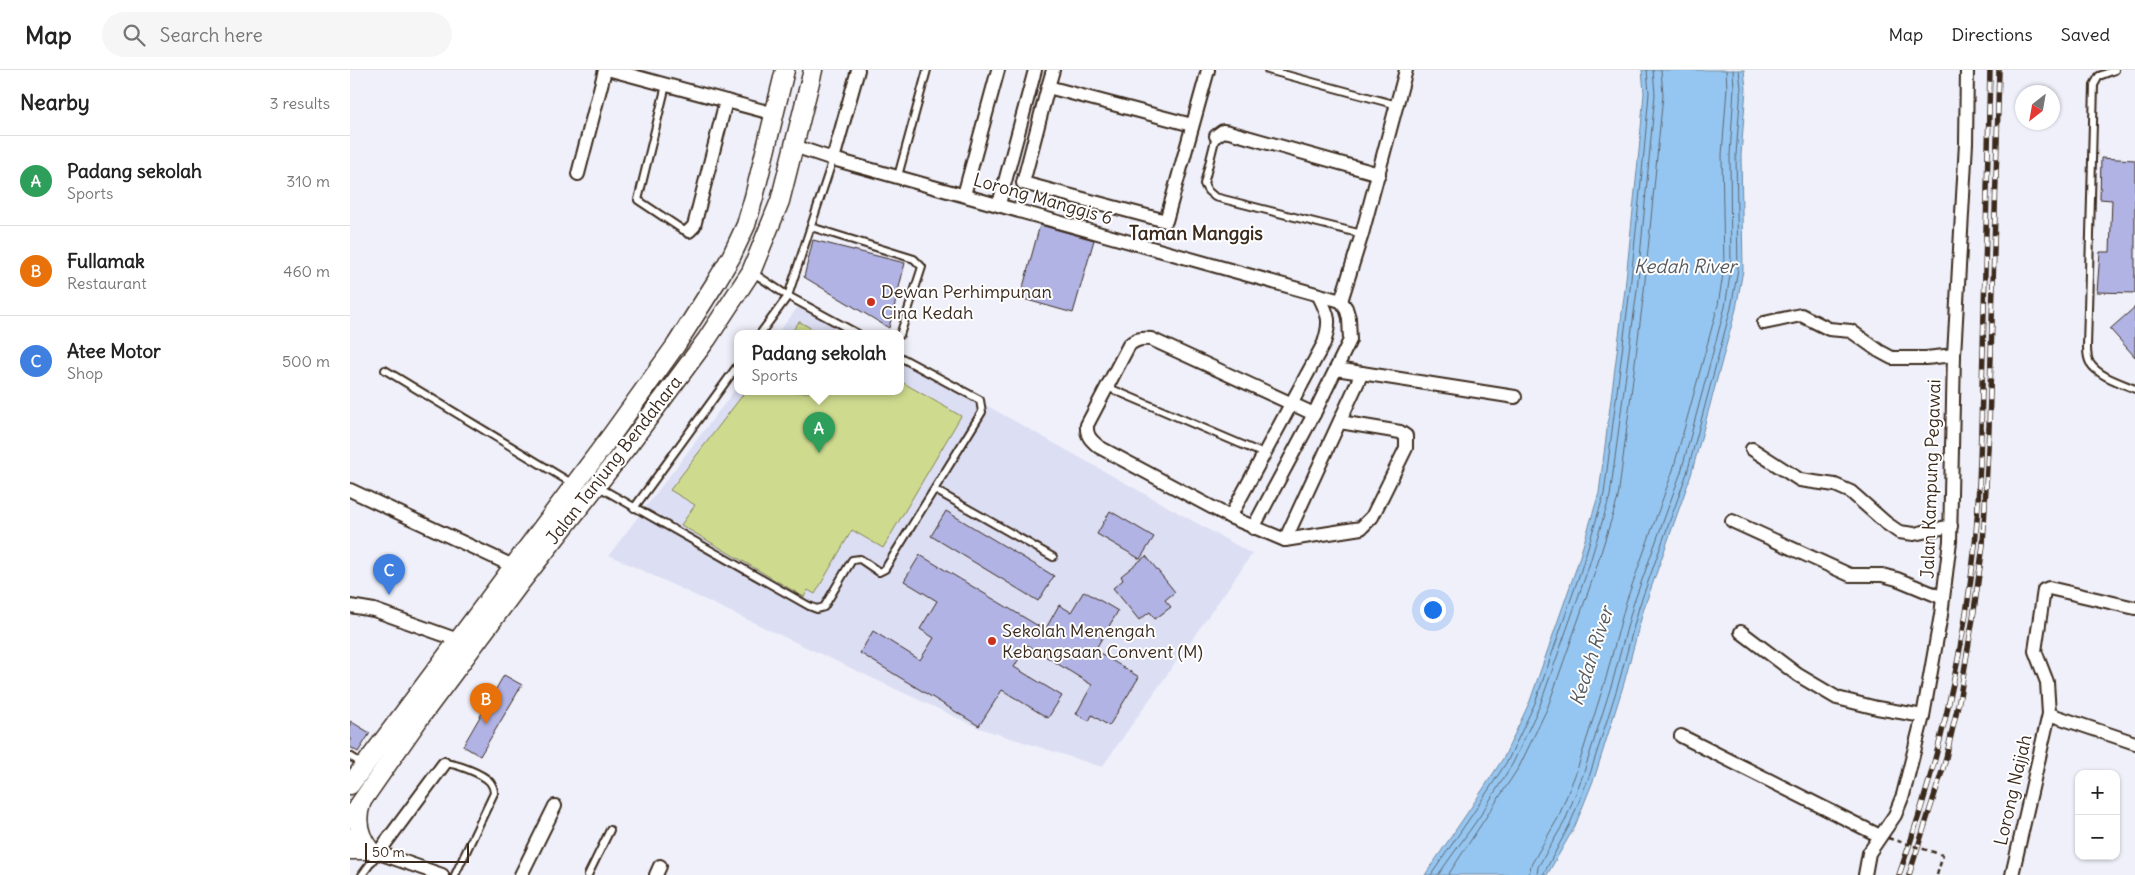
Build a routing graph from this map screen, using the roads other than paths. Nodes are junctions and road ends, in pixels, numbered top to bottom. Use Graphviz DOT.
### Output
graph roads {
  1 [pos="605,70"];
  2 [pos="611,70"];
  3 [pos="785,70"];
  4 [pos="813,70"];
  5 [pos="858,70"];
  6 [pos="926,70"];
  7 [pos="998,70"];
  8 [pos="1035,70"];
  9 [pos="1053,70"];
  10 [pos="1208,70"];
  11 [pos="1268,70"];
  12 [pos="1406,70"];
  13 [pos="1967,70"];
  14 [pos="2115,70"];
  15 [pos="666,85"];
  16 [pos="1048,87"];
  17 [pos="726,101"];
  18 [pos="1398,105"];
  19 [pos="775,114"];
  20 [pos="1192,125"];
  21 [pos="1216,136"];
  22 [pos="794,146"];
  23 [pos="833,159"];
  24 [pos="578,174"];
  25 [pos="1379,174"];
  26 [pos="898,176"];
  27 [pos="964,195"];
  28 [pos="999,204"];
  29 [pos="811,227"];
  30 [pos="689,231"];
  31 [pos="1362,234"];
  32 [pos="751,272"];
  33 [pos="788,296"];
  34 [pos="1319,296"];
  35 [pos="1340,301"];
  36 [pos="1764,322"];
  37 [pos="763,330"];
  38 [pos="851,330"];
  39 [pos="902,330"];
  40 [pos="1954,355"];
  41 [pos="904,359"];
  42 [pos="1336,369"];
  43 [pos="385,370"];
  44 [pos="734,370"];
  45 [pos="1362,373"];
  46 [pos="1107,387"];
  47 [pos="2135,389"];
  48 [pos="1515,397"];
  49 [pos="1292,403"];
  50 [pos="1314,414"];
  51 [pos="1340,422"];
  52 [pos="1752,449"];
  53 [pos="1265,454"];
  54 [pos="574,484"];
  55 [pos="596,485"];
  56 [pos="350,490"];
  57 [pos="936,490"];
  58 [pos="634,508"];
  59 [pos="1230,517"];
  60 [pos="1732,521"];
  61 [pos="1950,526"];
  62 [pos="1253,528"];
  63 [pos="1285,540"];
  64 [pos="1054,557"];
  65 [pos="513,566"];
  66 [pos="1943,598"];
  67 [pos="350,606"];
  68 [pos="2135,608"];
  69 [pos="1741,632"];
  70 [pos="458,640"];
  71 [pos="2049,714"];
  72 [pos="1923,716"];
  73 [pos="1681,736"];
  74 [pos="2135,742"];
  75 [pos="357,761"];
  76 [pos="444,764"];
  77 [pos="350,785"];
  78 [pos="365,797"];
  79 [pos="555,806"];
  80 [pos="350,818"];
  81 [pos="610,830"];
  82 [pos="350,835"];
  83 [pos="1884,837"];
  84 [pos="350,850"];
  85 [pos="374,851"];
  86 [pos="434,874"];
  87 [pos="362,875"];
  88 [pos="455,875"];
  89 [pos="521,875"];
  90 [pos="588,875"];
  91 [pos="1865,875"];
  92 [pos="2012,875"];
  1 -- 24 [label="street"];
  2 -- 15 [label="street"];
  3 -- 19 [label="main road, Jalan Tanjung Bendahara"];
  4 -- 22 [label="main road, Jalan Tanjung Bendahara"];
  5 -- 23 [label="street"];
  6 -- 26 [label="lane"];
  7 -- 27 [label="street"];
  8 -- 28 [label="street"];
  9 -- 16 [label="street"];
  10 -- 20 [label="street"];
  11 -- 18 [label="lane"];
  12 -- 18 [label="street"];
  13 -- 40 [label="street, Jalan Kampung Pegawai"];
  14 -- 47 [label="lane"];
  15 -- 17 [label="street"];
  15 -- 30 [label="lane"];
  16 -- 20 [label="street"];
  16 -- 20 [label="street"];
  17 -- 19 [label="street"];
  17 -- 30 [label="street"];
  18 -- 25 [label="street"];
  19 -- 54 [label="main road, Jalan Tanjung Bendahara"];
  21 -- 25 [label="street"];
  21 -- 31 [label="lane"];
  22 -- 23 [label="street, Lorong Manggis 6"];
  22 -- 32 [label="main road, Jalan Tanjung Bendahara"];
  23 -- 26 [label="street, Lorong Manggis 6"];
  23 -- 29 [label="lane"];
  25 -- 31 [label="street"];
  26 -- 27 [label="street, Lorong Manggis 6"];
  27 -- 28 [label="street, Lorong Manggis 6"];
  28 -- 34 [label="street, Lorong Manggis 6"];
  29 -- 33 [label="lane"];
  29 -- 39 [label="lane"];
  31 -- 35 [label="street"];
  32 -- 33 [label="lane"];
  32 -- 55 [label="main road, Jalan Tanjung Bendahara"];
  33 -- 37 [label="lane"];
  33 -- 38 [label="lane"];
  34 -- 35 [label="street, Lorong Manggis 6"];
  34 -- 49 [label="street"];
  35 -- 42 [label="street"];
  36 -- 40 [label="street"];
  40 -- 61 [label="street, Jalan Kampung Pegawai"];
  41 -- 57 [label="lane"];
  42 -- 45 [label="street"];
  42 -- 50 [label="street"];
  43 -- 54 [label="lane"];
  44 -- 58 [label="lane"];
  45 -- 48 [label="street"];
  45 -- 51 [label="street"];
  46 -- 49 [label="street"];
  46 -- 53 [label="lane"];
  46 -- 59 [label="street"];
  49 -- 50 [label="street"];
  49 -- 53 [label="street"];
  50 -- 62 [label="street"];
  51 -- 63 [label="street"];
  51 -- 63 [label="street"];
  52 -- 61 [label="street"];
  53 -- 59 [label="street"];
  54 -- 65 [label="main road, Jalan Tanjung Bendahara"];
  55 -- 58 [label="lane"];
  55 -- 78 [label="main road, Jalan Tanjung Bendahara"];
  56 -- 65 [label="street"];
  57 -- 58 [label="lane"];
  57 -- 64 [label="lane"];
  59 -- 62 [label="street"];
  60 -- 66 [label="street"];
  61 -- 66 [label="street, Jalan Kampung Pegawai"];
  62 -- 63 [label="street"];
  65 -- 70 [label="main road, Jalan Tanjung Bendahara"];
  66 -- 72 [label="street, Jalan Kampung Pegawai"];
  67 -- 70 [label="street"];
  68 -- 71 [label="street, Lorong Najjah"];
  69 -- 72 [label="street"];
  70 -- 75 [label="main road, Jalan Tanjung Bendahara"];
  71 -- 74 [label="street"];
  71 -- 92 [label="street, Lorong Najjah"];
  72 -- 83 [label="street, Jalan Kampung Pegawai"];
  73 -- 83 [label="street"];
  75 -- 77 [label="main road, Jalan Tanjung Bendahara"];
  76 -- 85 [label="street"];
  76 -- 88 [label="lane"];
  78 -- 80 [label="main road, Jalan Tanjung Bendahara"];
  78 -- 85 [label="main road"];
  79 -- 89 [label="street"];
  81 -- 90 [label="lane"];
  82 -- 85 [label="street"];
  83 -- 91 [label="street, Jalan Kampung Pegawai"];
  84 -- 85 [label="main road"];
  85 -- 86 [label="street"];
  85 -- 87 [label="lane"];
}
